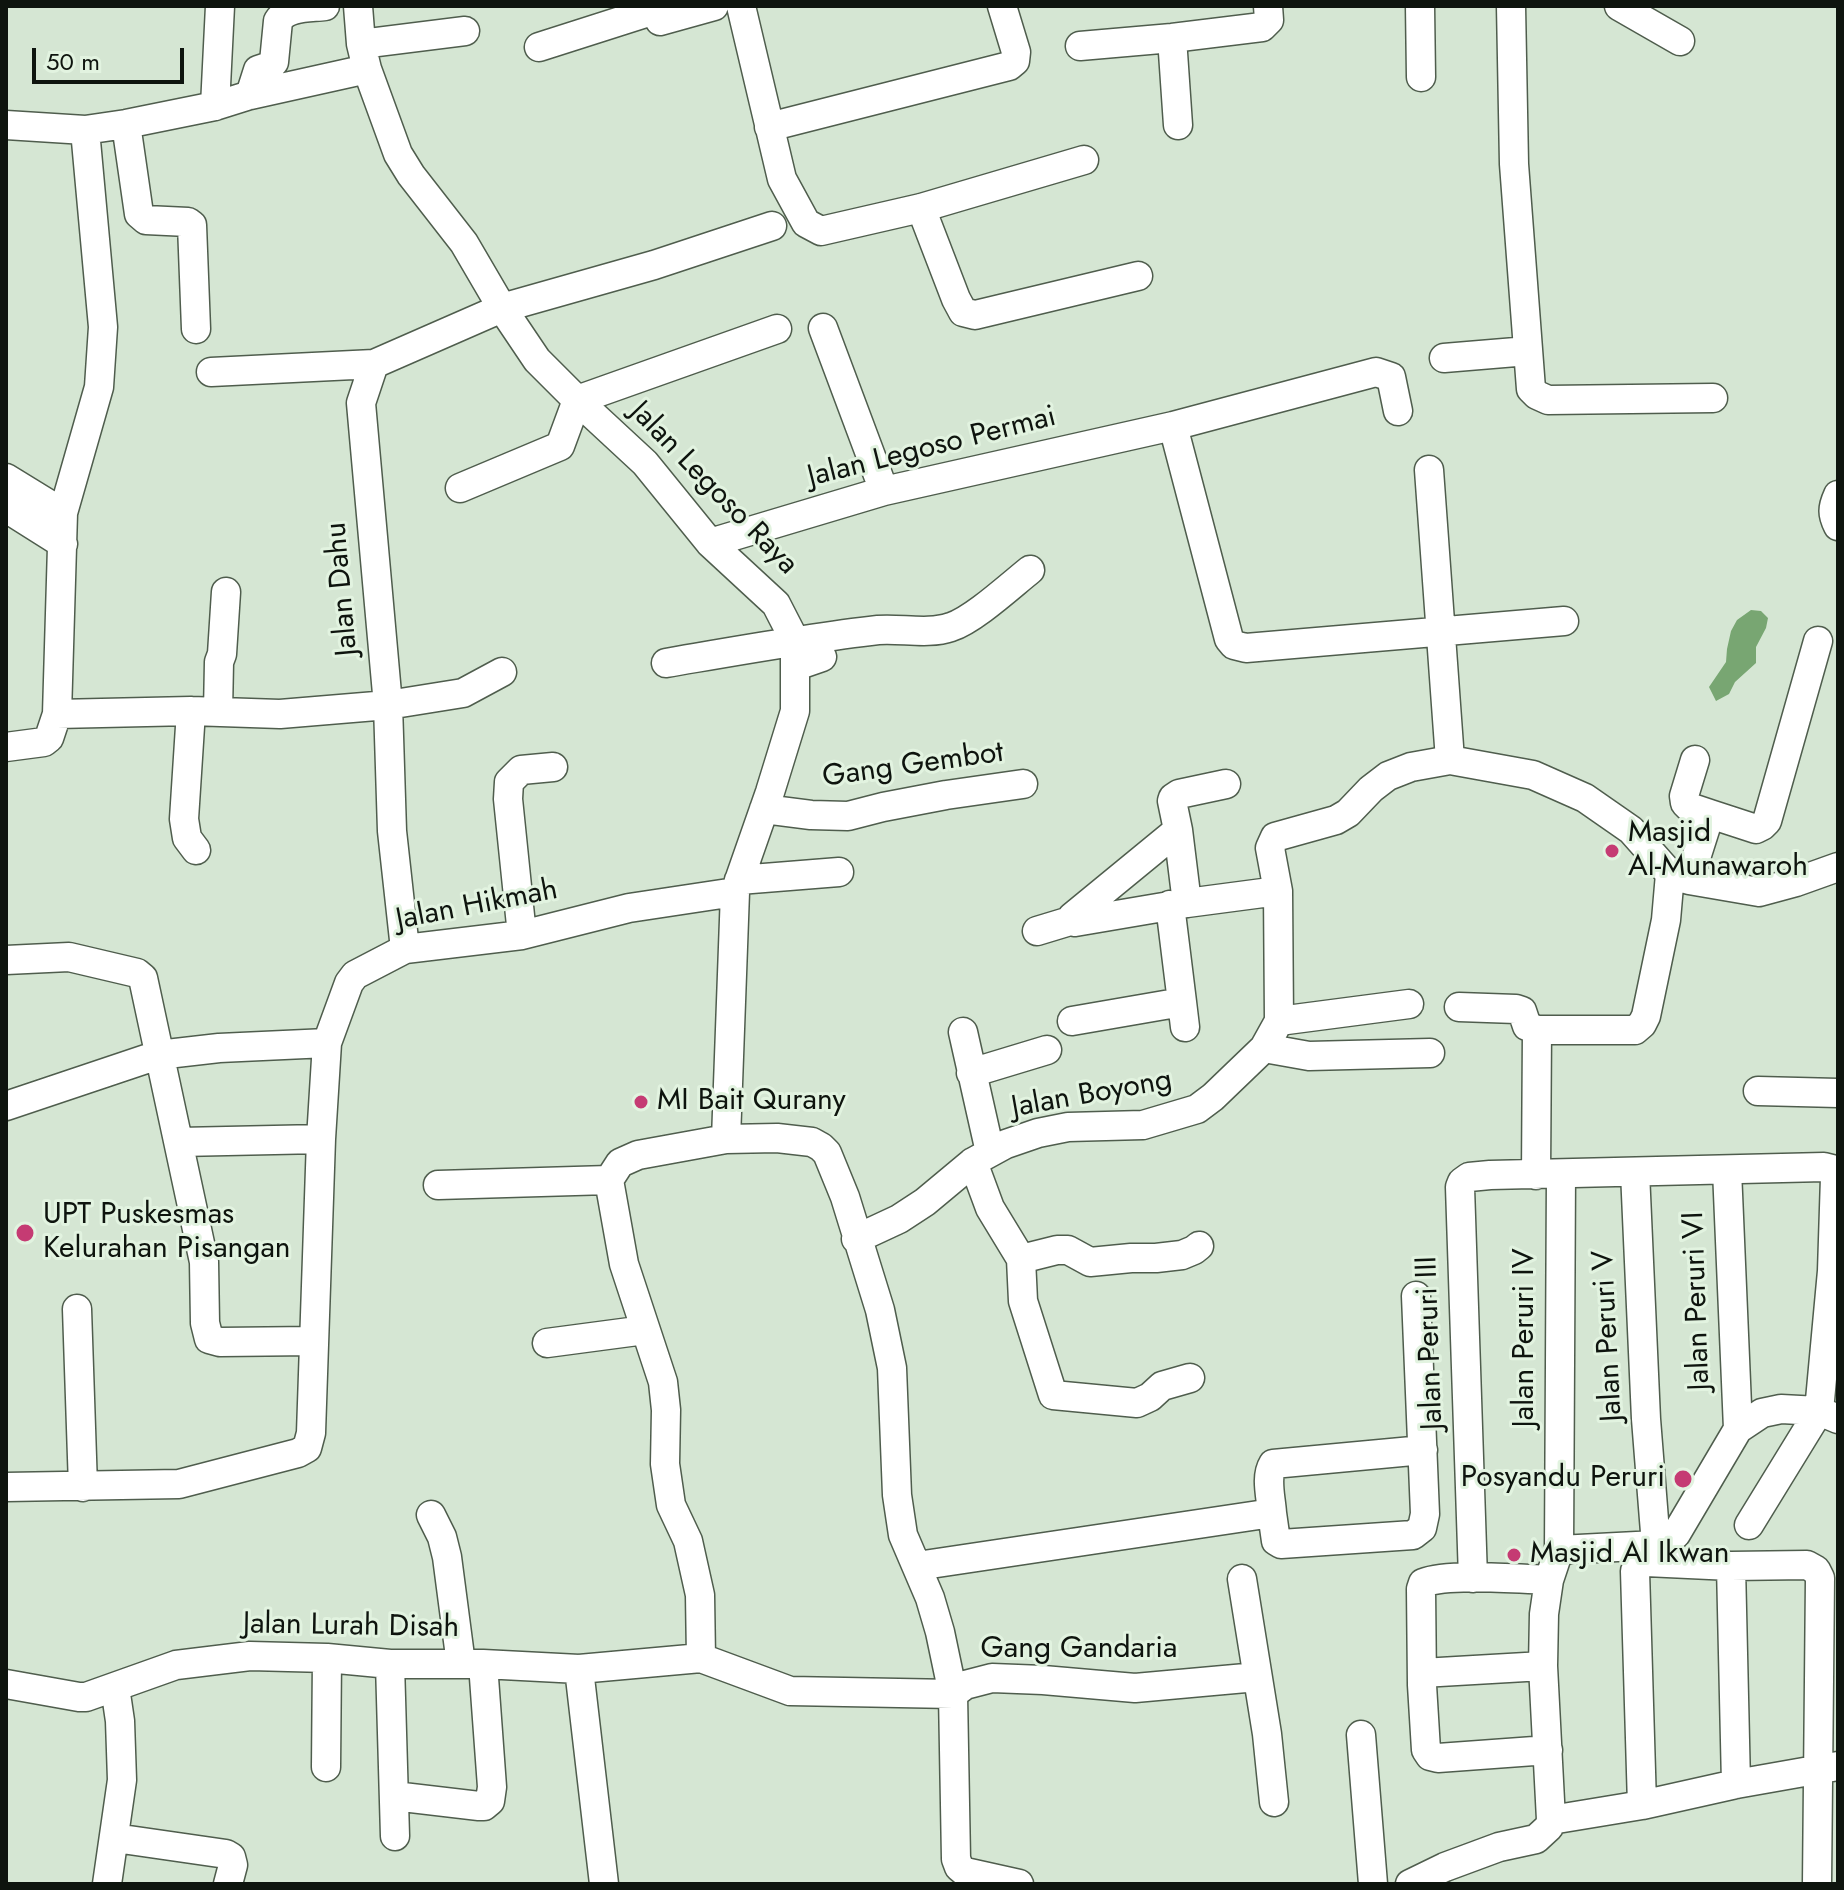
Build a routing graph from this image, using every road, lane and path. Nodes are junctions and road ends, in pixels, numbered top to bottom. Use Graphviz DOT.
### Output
graph roads {
  1 [pos="220,6"];
  2 [pos="325,6"];
  3 [pos="358,6"];
  4 [pos="714,6"];
  5 [pos="741,6"];
  6 [pos="1002,6"];
  7 [pos="1268,6"];
  8 [pos="1420,6"];
  9 [pos="1511,6"];
  10 [pos="1619,6"];
  11 [pos="655,8"];
  12 [pos="465,31"];
  13 [pos="1172,38"];
  14 [pos="1680,41"];
  15 [pos="1080,46"];
  16 [pos="539,47"];
  17 [pos="364,57"];
  18 [pos="1421,77"];
  19 [pos="250,95"];
  20 [pos="215,106"];
  21 [pos="126,124"];
  22 [pos="6,125"];
  23 [pos="1178,125"];
  24 [pos="769,127"];
  25 [pos="85,130"];
  26 [pos="1084,160"];
  27 [pos="921,208"];
  28 [pos="772,226"];
  29 [pos="1138,276"];
  30 [pos="502,308"];
  31 [pos="823,328"];
  32 [pos="196,329"];
  33 [pos="777,329"];
  34 [pos="1528,351"];
  35 [pos="1444,358"];
  36 [pos="374,364"];
  37 [pos="211,372"];
  38 [pos="1713,398"];
  39 [pos="577,400"];
  40 [pos="1398,411"];
  41 [pos="1173,426"];
  42 [pos="1429,470"];
  43 [pos="6,478"];
  44 [pos="460,488"];
  45 [pos="884,491"];
  46 [pos="1838,495"];
  47 [pos="6,508"];
  48 [pos="63,513"];
  49 [pos="1838,526"];
  50 [pos="710,543"];
  51 [pos="63,544"];
  52 [pos="1030,570"];
  53 [pos="226,592"];
  54 [pos="1564,621"];
  55 [pos="1442,633"];
  56 [pos="1818,641"];
  57 [pos="795,654"];
  58 [pos="822,657"];
  59 [pos="666,663"];
  60 [pos="502,672"];
  61 [pos="388,705"];
  62 [pos="205,711"];
  63 [pos="57,714"];
  64 [pos="6,747"];
  65 [pos="1450,760"];
  66 [pos="1695,760"];
  67 [pos="553,767"];
  68 [pos="1023,784"];
  69 [pos="1226,784"];
  70 [pos="764,809"];
  71 [pos="1710,814"];
  72 [pos="1178,830"];
  73 [pos="196,850"];
  74 [pos="1837,862"];
  75 [pos="839,872"];
  76 [pos="1679,877"];
  77 [pos="737,886"];
  78 [pos="1278,891"];
  79 [pos="1179,904"];
  80 [pos="1070,921"];
  81 [pos="1037,931"];
  82 [pos="522,935"];
  83 [pos="405,949"];
  84 [pos="6,960"];
  85 [pos="1409,1004"];
  86 [pos="1459,1007"];
  87 [pos="1072,1021"];
  88 [pos="1279,1021"];
  89 [pos="1537,1030"];
  90 [pos="963,1032"];
  91 [pos="327,1043"];
  92 [pos="1264,1048"];
  93 [pos="1047,1050"];
  94 [pos="1430,1053"];
  95 [pos="158,1055"];
  96 [pos="971,1073"];
  97 [pos="1758,1091"];
  98 [pos="1838,1093"];
  99 [pos="6,1106"];
  100 [pos="321,1139"];
  101 [pos="726,1139"];
  102 [pos="180,1142"];
  103 [pos="981,1157"];
  104 [pos="1727,1170"];
  105 [pos="1635,1172"];
  106 [pos="1548,1174"];
  107 [pos="609,1180"];
  108 [pos="438,1185"];
  109 [pos="856,1239"];
  110 [pos="1199,1246"];
  111 [pos="1021,1259"];
  112 [pos="1835,1271"];
  113 [pos="1416,1296"];
  114 [pos="77,1309"];
  115 [pos="645,1330"];
  116 [pos="313,1341"];
  117 [pos="547,1343"];
  118 [pos="1190,1378"];
  119 [pos="1829,1415"];
  120 [pos="1738,1429"];
  121 [pos="1423,1450"];
  122 [pos="6,1487"];
  123 [pos="83,1487"];
  124 [pos="1272,1513"];
  125 [pos="431,1515"];
  126 [pos="1749,1525"];
  127 [pos="1656,1545"];
  128 [pos="1559,1550"];
  129 [pos="917,1566"];
  130 [pos="1731,1566"];
  131 [pos="1473,1578"];
  132 [pos="1242,1579"];
  133 [pos="1549,1580"];
  134 [pos="327,1658"];
  135 [pos="701,1658"];
  136 [pos="390,1664"];
  137 [pos="472,1664"];
  138 [pos="1543,1666"];
  139 [pos="579,1669"];
  140 [pos="1422,1673"];
  141 [pos="1257,1677"];
  142 [pos="6,1684"];
  143 [pos="115,1687"];
  144 [pos="953,1694"];
  145 [pos="1361,1735"];
  146 [pos="1548,1750"];
  147 [pos="326,1767"];
  148 [pos="1828,1768"];
  149 [pos="1736,1784"];
  150 [pos="394,1796"];
  151 [pos="1274,1802"];
  152 [pos="1642,1805"];
  153 [pos="1720,1807"];
  154 [pos="1543,1830"];
  155 [pos="395,1836"];
  156 [pos="115,1838"];
  157 [pos="107,1884"];
  158 [pos="228,1884"];
  159 [pos="604,1884"];
  160 [pos="1019,1884"];
  161 [pos="1373,1884"];
  162 [pos="1410,1884"];
  163 [pos="1817,1884"];
  1 -- 20 [label="street"];
  2 -- 19 [label="street"];
  3 -- 17 [label="street, Jalan Legoso Raya"];
  4 -- 11 [label="street"];
  5 -- 24 [label="street"];
  6 -- 24 [label="street"];
  7 -- 13 [label="street"];
  8 -- 18 [label="street"];
  9 -- 34 [label="street"];
  10 -- 14 [label="street"];
  11 -- 16 [label="street"];
  12 -- 17 [label="street"];
  13 -- 15 [label="street"];
  13 -- 23 [label="street"];
  17 -- 19 [label="street"];
  17 -- 30 [label="street, Jalan Legoso Raya"];
  19 -- 20 [label="street"];
  20 -- 21 [label="street"];
  21 -- 25 [label="street"];
  21 -- 32 [label="street"];
  22 -- 25 [label="street"];
  24 -- 27 [label="street"];
  25 -- 48 [label="street"];
  26 -- 27 [label="street"];
  27 -- 29 [label="street"];
  28 -- 30 [label="street"];
  30 -- 36 [label="street"];
  30 -- 39 [label="street, Jalan Legoso Raya"];
  31 -- 45 [label="street"];
  33 -- 39 [label="street"];
  34 -- 35 [label="street"];
  34 -- 38 [label="street"];
  36 -- 37 [label="street"];
  36 -- 61 [label="street, Jalan Dahu"];
  39 -- 44 [label="street"];
  39 -- 50 [label="street, Jalan Legoso Raya"];
  40 -- 41 [label="street, Jalan Legoso Permai"];
  41 -- 45 [label="street, Jalan Legoso Permai"];
  41 -- 55 [label="street"];
  42 -- 55 [label="street"];
  43 -- 48 [label="street"];
  45 -- 50 [label="street, Jalan Legoso Permai"];
  46 -- 49 [label="street"];
  47 -- 51 [label="street"];
  48 -- 51 [label="street"];
  50 -- 57 [label="street, Jalan Legoso Raya"];
  51 -- 63 [label="street"];
  52 -- 57 [label="street"];
  53 -- 62 [label="street"];
  54 -- 55 [label="street"];
  55 -- 65 [label="street"];
  56 -- 71 [label="street"];
  57 -- 58 [label="street"];
  57 -- 59 [label="street"];
  57 -- 70 [label="street, Jalan Legoso Raya"];
  60 -- 61 [label="street"];
  61 -- 62 [label="street"];
  61 -- 83 [label="street, Jalan Dahu"];
  62 -- 63 [label="street"];
  62 -- 73 [label="street"];
  63 -- 64 [label="street"];
  65 -- 76 [label="street"];
  65 -- 78 [label="street, Jalan Boyong"];
  66 -- 71 [label="street"];
  67 -- 82 [label="street"];
  68 -- 70 [label="street, Gang Gembot"];
  69 -- 72 [label="street"];
  70 -- 77 [label="street, Jalan Legoso Raya"];
  71 -- 76 [label="street"];
  72 -- 79 [label="street"];
  72 -- 80 [label="street"];
  74 -- 76 [label="street"];
  75 -- 77 [label="street, Jalan Hikmah"];
  76 -- 89 [label="street"];
  77 -- 82 [label="street, Jalan Hikmah"];
  77 -- 101 [label="street, Jalan Legoso Raya"];
  78 -- 79 [label="street"];
  78 -- 88 [label="street, Jalan Boyong"];
  79 -- 80 [label="street"];
  79 -- 87 [label="street"];
  80 -- 81 [label="street"];
  82 -- 83 [label="street, Jalan Hikmah"];
  83 -- 91 [label="street, Jalan Hikmah"];
  84 -- 95 [label="street"];
  85 -- 88 [label="street"];
  86 -- 89 [label="street"];
  88 -- 92 [label="street, Jalan Boyong"];
  89 -- 106 [label="street, Jalan Peruri IV"];
  90 -- 96 [label="street"];
  91 -- 95 [label="street"];
  91 -- 100 [label="street, Jalan Hikmah"];
  92 -- 94 [label="street"];
  92 -- 103 [label="street, Jalan Boyong"];
  93 -- 96 [label="street"];
  95 -- 99 [label="street"];
  95 -- 102 [label="street"];
  96 -- 103 [label="street"];
  97 -- 98 [label="street"];
  100 -- 102 [label="street"];
  100 -- 116 [label="street, Jalan Hikmah"];
  101 -- 107 [label="street"];
  101 -- 109 [label="street"];
  102 -- 116 [label="street"];
  103 -- 109 [label="street, Jalan Boyong"];
  103 -- 111 [label="street"];
  104 -- 105 [label="street, Jalan Peruri III"];
  104 -- 112 [label="street, Jalan Peruri III"];
  104 -- 120 [label="street, Jalan Peruri VI"];
  105 -- 106 [label="street, Jalan Peruri III"];
  105 -- 127 [label="street, Jalan Peruri V"];
  106 -- 128 [label="street, Jalan Peruri IV"];
  106 -- 131 [label="street, Jalan Peruri III"];
  107 -- 108 [label="street"];
  107 -- 115 [label="street"];
  109 -- 129 [label="street"];
  110 -- 111 [label="street"];
  111 -- 118 [label="street"];
  112 -- 119 [label="street"];
  113 -- 121 [label="street"];
  114 -- 123 [label="street"];
  115 -- 117 [label="street"];
  115 -- 135 [label="street"];
  116 -- 123 [label="street, Jalan Hikmah"];
  119 -- 120 [label="street"];
  119 -- 126 [label="street"];
  120 -- 127 [label="street"];
  121 -- 124 [label="street"];
  121 -- 124 [label="street"];
  122 -- 123 [label="street, Jalan Hikmah"];
  124 -- 129 [label="street"];
  125 -- 137 [label="street"];
  127 -- 128 [label="street"];
  128 -- 133 [label="street, Jalan Peruri IV"];
  129 -- 144 [label="street"];
  130 -- 148 [label="street"];
  130 -- 149 [label="street"];
  130 -- 152 [label="street"];
  131 -- 133 [label="street"];
  131 -- 140 [label="street"];
  132 -- 141 [label="street"];
  133 -- 138 [label="street, Jalan Peruri IV"];
  134 -- 136 [label="street, Jalan Lurah Disah"];
  134 -- 143 [label="street, Jalan Lurah Disah"];
  134 -- 147 [label="street"];
  135 -- 139 [label="street, Jalan Lurah Disah"];
  135 -- 144 [label="street, Jalan Lurah Disah"];
  136 -- 137 [label="street, Jalan Lurah Disah"];
  136 -- 150 [label="street"];
  137 -- 139 [label="street, Jalan Lurah Disah"];
  137 -- 150 [label="street"];
  138 -- 140 [label="street"];
  138 -- 146 [label="street, Jalan Peruri IV"];
  139 -- 159 [label="street"];
  140 -- 146 [label="street"];
  141 -- 144 [label="street, Gang Gandaria"];
  141 -- 151 [label="street"];
  142 -- 143 [label="street, Jalan Lurah Disah"];
  143 -- 156 [label="street"];
  144 -- 160 [label="street"];
  145 -- 161 [label="street"];
  146 -- 154 [label="street, Jalan Peruri IV"];
  148 -- 149 [label="street"];
  148 -- 163 [label="street"];
  149 -- 152 [label="street"];
  150 -- 155 [label="street"];
  152 -- 154 [label="street"];
  153 -- 154 [label="street"];
  154 -- 162 [label="street"];
  156 -- 157 [label="street"];
  156 -- 158 [label="street"];
}
